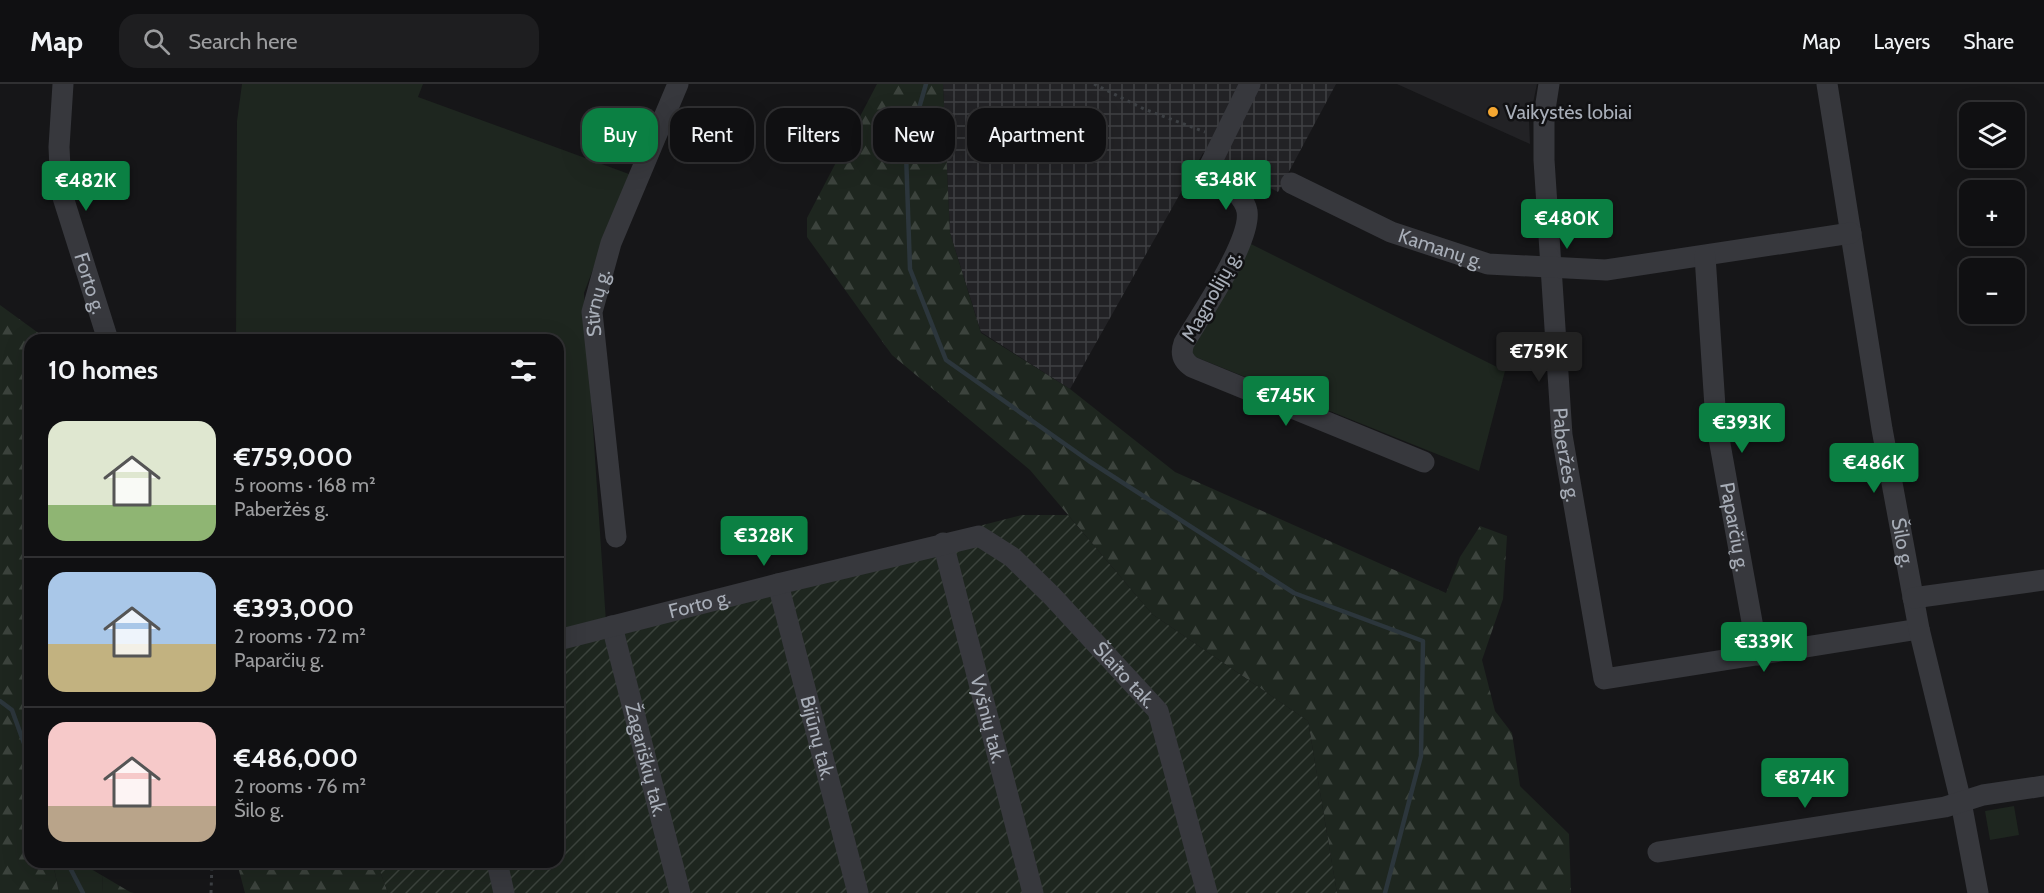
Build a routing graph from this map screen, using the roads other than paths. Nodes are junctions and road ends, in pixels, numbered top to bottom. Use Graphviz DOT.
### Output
graph roads {
  1 [pos="63,84"];
  2 [pos="678,84"];
  3 [pos="1250,84"];
  4 [pos="1549,84"];
  5 [pos="1827,84"];
  6 [pos="1291,183"];
  7 [pos="1851,233"];
  8 [pos="1705,256"];
  9 [pos="1551,269"];
  10 [pos="106,334"];
  11 [pos="1424,462"];
  12 [pos="979,536"];
  13 [pos="616,537"];
  14 [pos="943,543"];
  15 [pos="2044,580"];
  16 [pos="778,584"];
  17 [pos="1913,598"];
  18 [pos="612,626"];
  19 [pos="1919,629"];
  20 [pos="564,638"];
  21 [pos="1758,655"];
  22 [pos="2044,786"];
  23 [pos="1961,802"];
  24 [pos="1658,852"];
  25 [pos="498,868"];
  26 [pos="504,893"];
  27 [pos="680,893"];
  28 [pos="858,893"];
  29 [pos="1033,893"];
  30 [pos="1207,893"];
  31 [pos="1978,893"];
  1 -- 10 [label="street, Forto g."];
  2 -- 13 [label="street, Stirnų g."];
  3 -- 11 [label="street, Magnolijų g."];
  4 -- 9 [label="street, Paberžės g."];
  5 -- 7 [label="street, Šilo g."];
  6 -- 9 [label="street, Kamanų g."];
  7 -- 8 [label="street, Kamanų g."];
  7 -- 17 [label="street, Šilo g."];
  8 -- 9 [label="street, Kamanų g."];
  8 -- 21 [label="street, Paparčių g."];
  9 -- 21 [label="street, Paberžės g."];
  12 -- 14 [label="street, Forto g."];
  12 -- 30 [label="street, Šlaito tak."];
  14 -- 16 [label="street, Forto g."];
  14 -- 29 [label="street, Vyšnių tak."];
  15 -- 17 [label="street"];
  16 -- 18 [label="street, Forto g."];
  16 -- 28 [label="street, Bijūnų tak."];
  17 -- 19 [label="street, Šilo g."];
  18 -- 20 [label="street, Forto g."];
  18 -- 27 [label="street, Žagariškių tak."];
  19 -- 21 [label="street"];
  19 -- 23 [label="street, Šilo g."];
  22 -- 23 [label="street"];
  23 -- 24 [label="street"];
  23 -- 31 [label="street, Šilo g."];
  25 -- 26 [label="street"];
}
